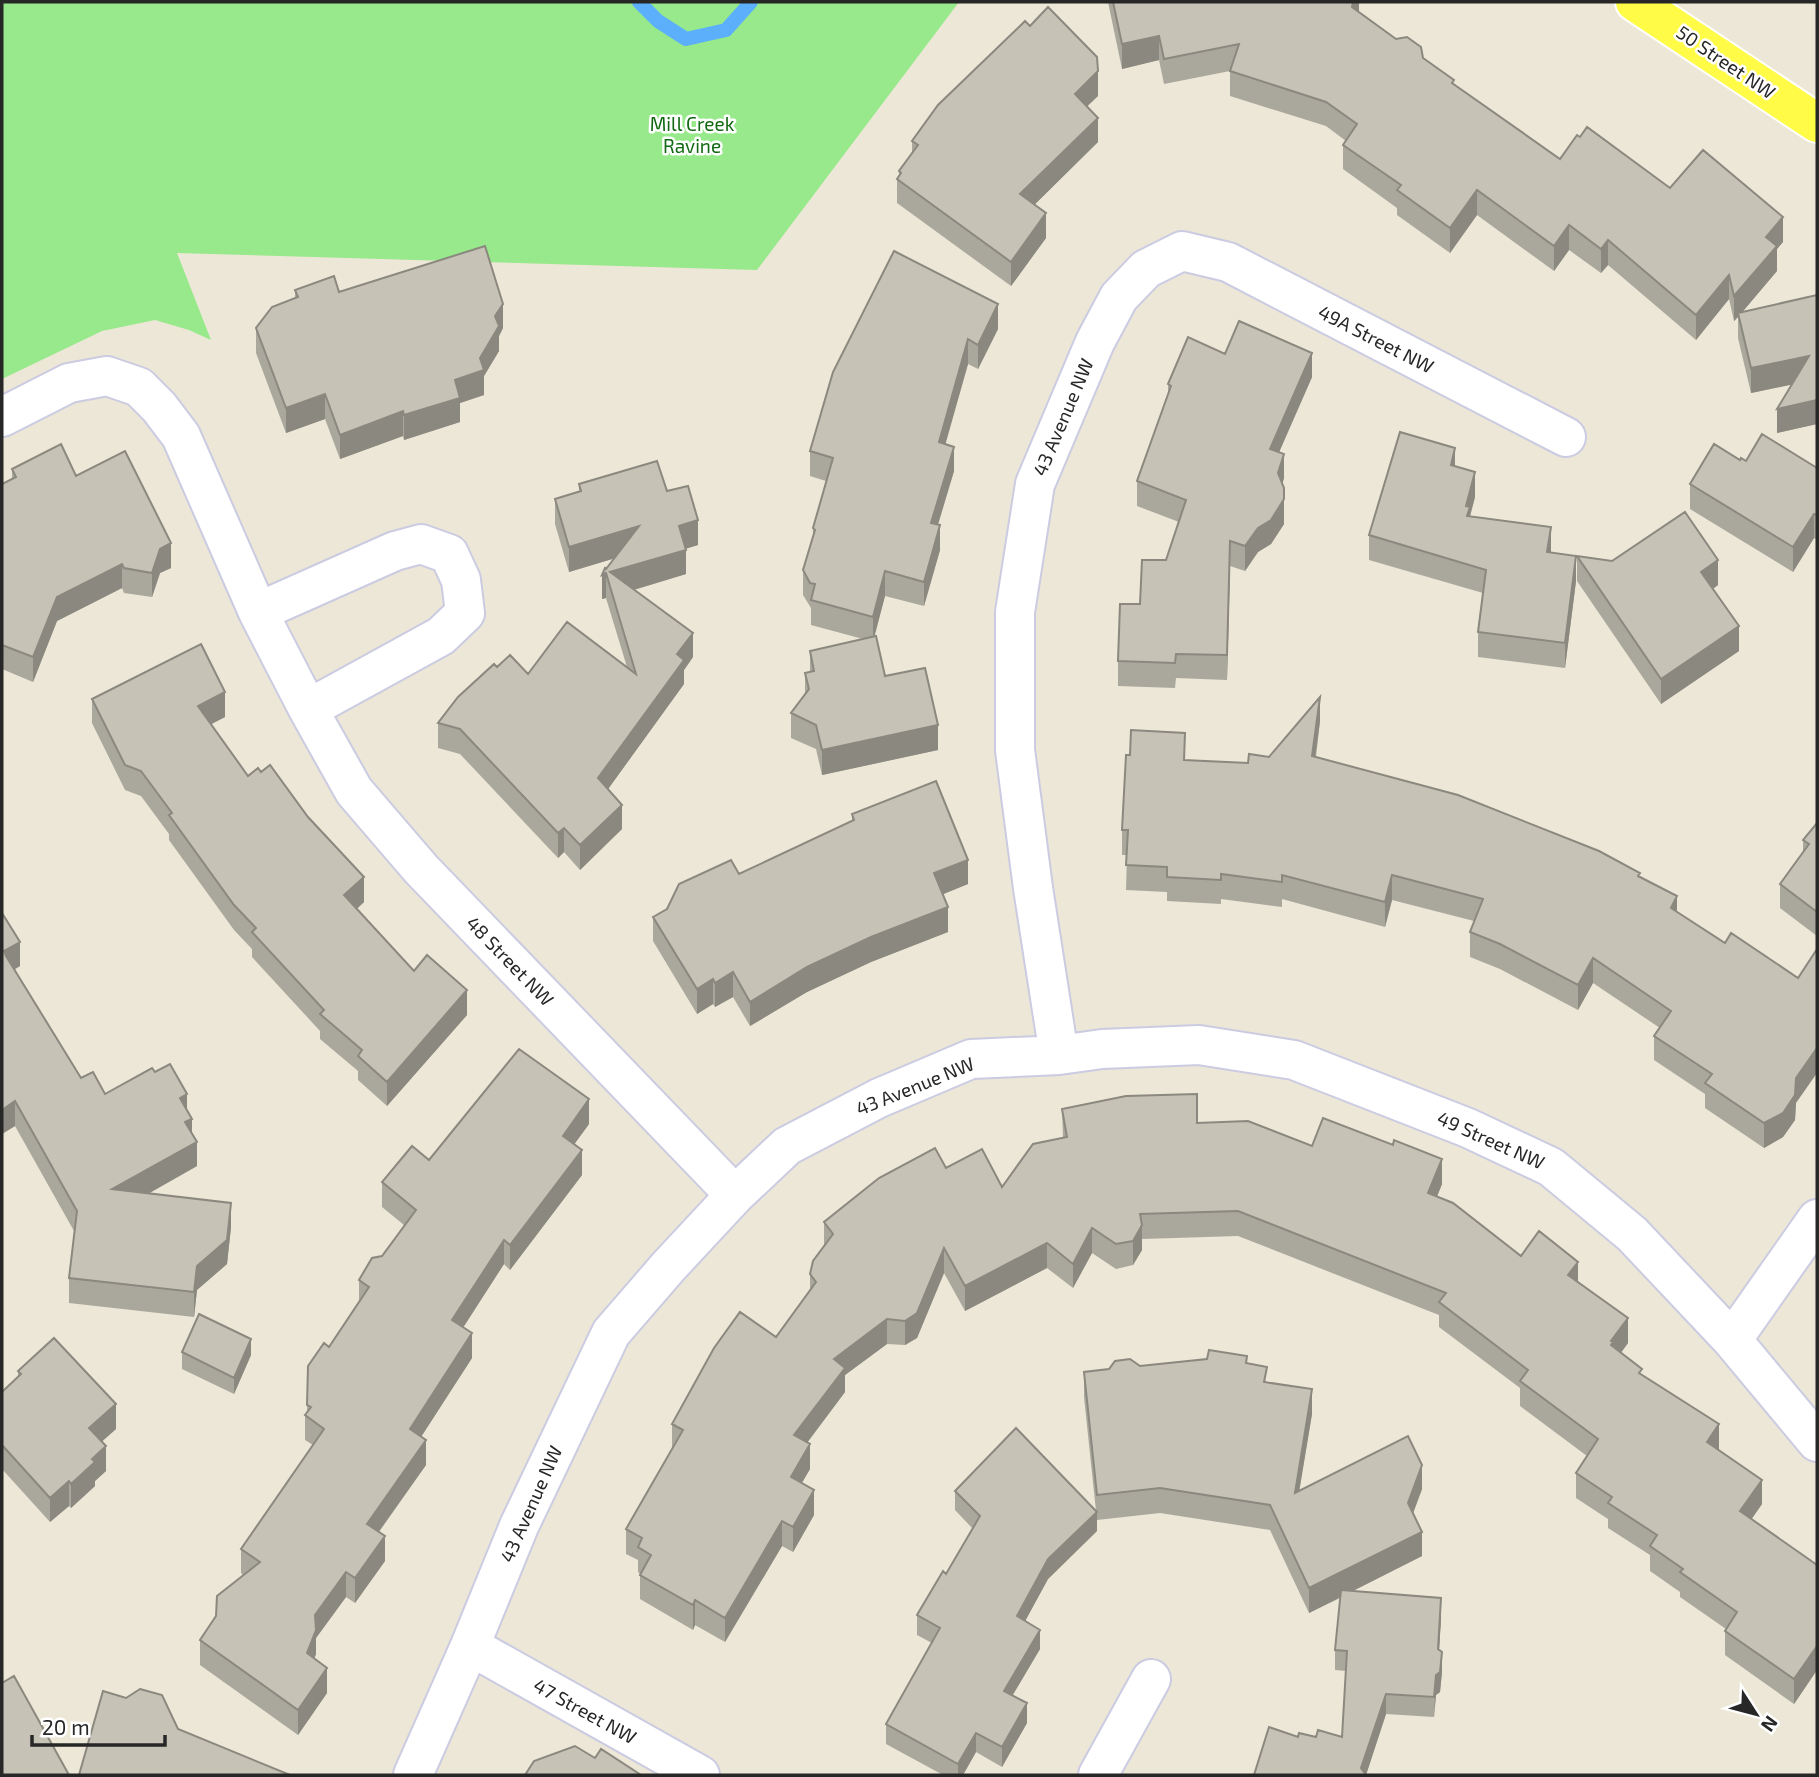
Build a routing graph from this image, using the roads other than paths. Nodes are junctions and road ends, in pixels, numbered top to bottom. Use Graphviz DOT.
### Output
graph roads {
  1 [pos="1635,2"];
  2 [pos="1817,123"];
  3 [pos="1182,251"];
  4 [pos="2,417"];
  5 [pos="1566,437"];
  6 [pos="258,612"];
  7 [pos="308,709"];
  8 [pos="1059,1055"];
  9 [pos="735,1195"];
  10 [pos="1817,1219"];
  11 [pos="1732,1340"];
  12 [pos="1817,1442"];
  13 [pos="470,1646"];
  14 [pos="1151,1679"];
  15 [pos="413,1775"];
  16 [pos="700,1775"];
  17 [pos="1098,1775"];
  1 -- 2 [label="main road, 50 Street NW"];
  3 -- 5 [label="street, 49A Street NW"];
  3 -- 8 [label="street, 43 Avenue NW"];
  4 -- 6 [label="street, 48 Street NW"];
  6 -- 7 [label="street, 48 Street NW"];
  6 -- 7 [label="street"];
  7 -- 9 [label="street, 48 Street NW"];
  8 -- 9 [label="street, 43 Avenue NW"];
  8 -- 11 [label="street, 49 Street NW"];
  9 -- 13 [label="street, 43 Avenue NW"];
  10 -- 11 [label="street"];
  11 -- 12 [label="street, 49 Street NW"];
  13 -- 15 [label="street, 43 Avenue NW"];
  13 -- 16 [label="street, 47 Street NW"];
  14 -- 17 [label="street"];
}
